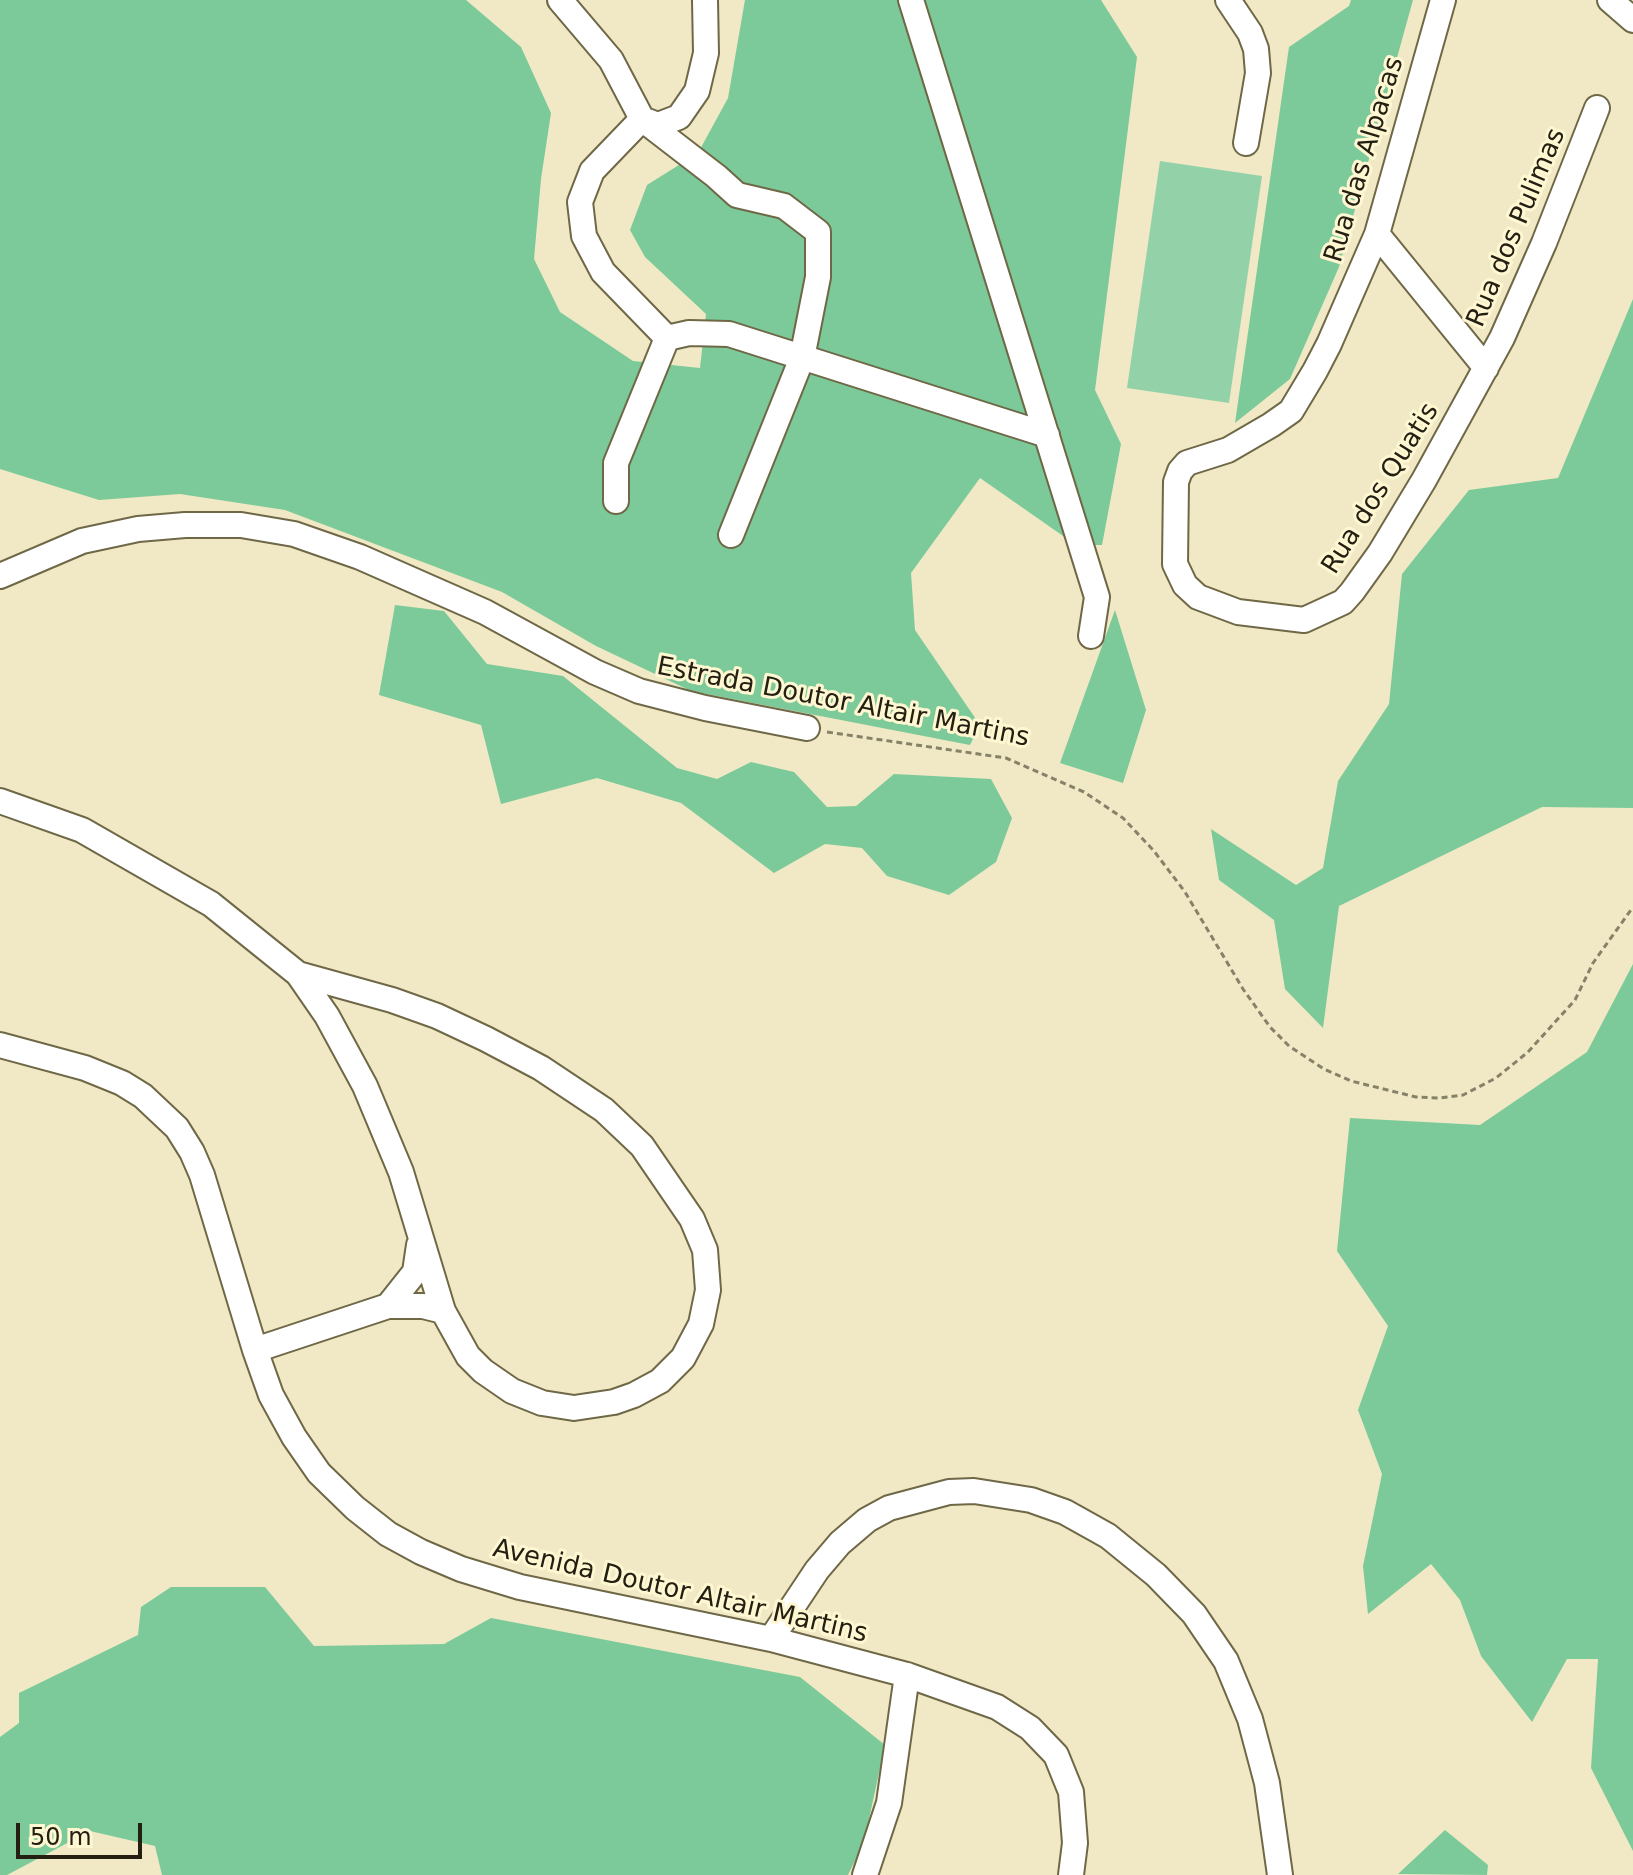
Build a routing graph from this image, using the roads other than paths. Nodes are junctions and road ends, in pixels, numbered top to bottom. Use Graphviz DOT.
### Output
graph roads {
  1 [pos="560,0"];
  2 [pos="705,0"];
  3 [pos="911,0"];
  4 [pos="1228,0"];
  5 [pos="1443,0"];
  6 [pos="1610,0"];
  7 [pos="1633,20"];
  8 [pos="1597,108"];
  9 [pos="642,119"];
  10 [pos="1246,143"];
  11 [pos="1377,234"];
  12 [pos="667,338"];
  13 [pos="802,358"];
  14 [pos="1486,368"];
  15 [pos="1047,435"];
  16 [pos="616,501"];
  17 [pos="731,535"];
  18 [pos="1173,543"];
  19 [pos="0,576"];
  20 [pos="1091,636"];
  21 [pos="807,728"];
  22 [pos="0,801"];
  23 [pos="298,974"];
  24 [pos="0,1045"];
  25 [pos="419,1239"];
  26 [pos="388,1306"];
  27 [pos="443,1311"];
  28 [pos="255,1350"];
  29 [pos="771,1639"];
  30 [pos="907,1675"];
  31 [pos="865,1875"];
  32 [pos="1071,1875"];
  33 [pos="1280,1875"];
  1 -- 9 [label="street"];
  2 -- 9 [label="street"];
  3 -- 15 [label="street"];
  4 -- 10 [label="street"];
  5 -- 11 [label="street, Rua das Alpacas"];
  6 -- 7 [label="street"];
  8 -- 14 [label="street, Rua dos Pulimas"];
  9 -- 12 [label="street"];
  9 -- 13 [label="street"];
  11 -- 14 [label="street"];
  11 -- 18 [label="street, Rua das Alpacas"];
  12 -- 13 [label="street"];
  12 -- 16 [label="street"];
  13 -- 15 [label="street"];
  13 -- 17 [label="street"];
  14 -- 18 [label="street, Rua dos Quatis"];
  15 -- 20 [label="street"];
  19 -- 21 [label="street, Estrada Doutor Altair Martins"];
  22 -- 23 [label="street"];
  23 -- 25 [label="street"];
  23 -- 27 [label="street"];
  24 -- 28 [label="street, Avenida Doutor Altair Martins"];
  25 -- 26 [label="street"];
  25 -- 27 [label="street"];
  26 -- 27 [label="street"];
  26 -- 28 [label="street"];
  28 -- 29 [label="street, Avenida Doutor Altair Martins"];
  29 -- 30 [label="street, Avenida Doutor Altair Martins"];
  29 -- 33 [label="street"];
  30 -- 31 [label="street"];
  30 -- 32 [label="street, Avenida Doutor Altair Martins"];
}
